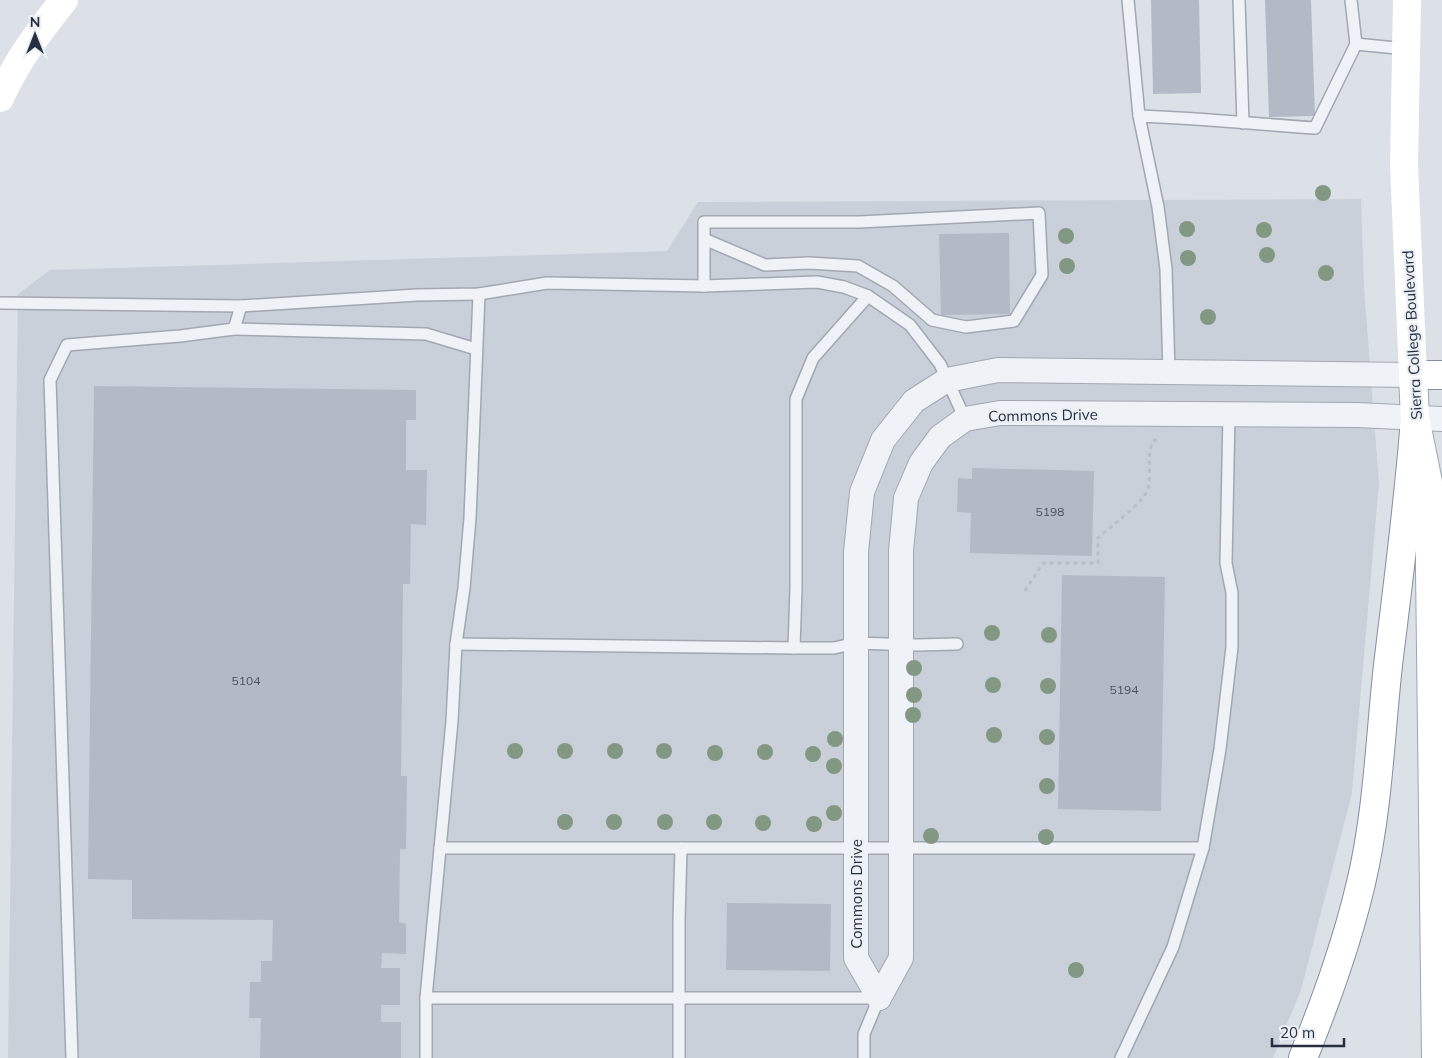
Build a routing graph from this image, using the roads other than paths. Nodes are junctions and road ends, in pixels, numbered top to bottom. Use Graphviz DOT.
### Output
graph roads {
  1 [pos="64,0"];
  2 [pos="1128,0"];
  3 [pos="1238,0"];
  4 [pos="1351,0"];
  5 [pos="1407,0"];
  6 [pos="1356,44"];
  7 [pos="1406,49"];
  8 [pos="0,98"];
  9 [pos="1139,116"];
  10 [pos="1243,123"];
  11 [pos="704,239"];
  12 [pos="704,286"];
  13 [pos="479,294"];
  14 [pos="868,296"];
  15 [pos="0,303"];
  16 [pos="241,306"];
  17 [pos="234,329"];
  18 [pos="476,350"];
  19 [pos="1169,373"];
  20 [pos="1414,375"];
  21 [pos="1442,375"];
  22 [pos="947,380"];
  23 [pos="1229,414"];
  24 [pos="1415,418"];
  25 [pos="966,419"];
  26 [pos="1442,419"];
  27 [pos="856,643"];
  28 [pos="456,644"];
  29 [pos="901,644"];
  30 [pos="957,644"];
  31 [pos="794,648"];
  32 [pos="440,848"];
  33 [pos="681,848"];
  34 [pos="856,848"];
  35 [pos="901,848"];
  36 [pos="1203,848"];
  37 [pos="426,998"];
  38 [pos="679,998"];
  39 [pos="879,998"];
  40 [pos="72,1058"];
  41 [pos="426,1058"];
  42 [pos="679,1058"];
  43 [pos="864,1058"];
  44 [pos="1121,1058"];
  45 [pos="1303,1058"];
  46 [pos="1436,1058"];
  1 -- 8 [label="main road"];
  2 -- 9 [label="lane"];
  3 -- 10 [label="lane"];
  4 -- 6 [label="lane"];
  5 -- 7 [label="main road, Sierra College Boulevard"];
  6 -- 7 [label="lane"];
  6 -- 10 [label="lane"];
  7 -- 20 [label="main road, Sierra College Boulevard"];
  9 -- 10 [label="lane"];
  9 -- 19 [label="lane"];
  11 -- 11 [label="lane"];
  11 -- 12 [label="lane"];
  12 -- 13 [label="lane"];
  12 -- 14 [label="lane"];
  13 -- 16 [label="lane"];
  13 -- 18 [label="lane"];
  14 -- 22 [label="lane"];
  14 -- 31 [label="lane"];
  15 -- 16 [label="lane"];
  16 -- 17 [label="lane"];
  17 -- 18 [label="lane"];
  17 -- 40 [label="lane"];
  18 -- 28 [label="lane"];
  19 -- 20 [label="street, Commons Drive"];
  19 -- 22 [label="street, Commons Drive"];
  20 -- 21 [label="main road"];
  20 -- 24 [label="main road, Sierra College Boulevard"];
  22 -- 25 [label="lane"];
  22 -- 27 [label="street, Commons Drive"];
  23 -- 24 [label="street, Commons Drive"];
  23 -- 25 [label="street, Commons Drive"];
  23 -- 36 [label="lane"];
  24 -- 26 [label="street, Commons Drive"];
  24 -- 45 [label="main road"];
  24 -- 46 [label="main road, Sierra College Boulevard"];
  25 -- 29 [label="street, Commons Drive"];
  27 -- 29 [label="lane"];
  27 -- 31 [label="lane"];
  27 -- 34 [label="street, Commons Drive"];
  28 -- 31 [label="lane"];
  28 -- 32 [label="lane"];
  29 -- 30 [label="lane"];
  29 -- 35 [label="street, Commons Drive"];
  32 -- 33 [label="lane"];
  32 -- 37 [label="lane"];
  33 -- 34 [label="lane"];
  33 -- 38 [label="lane"];
  34 -- 35 [label="lane"];
  34 -- 39 [label="street, Commons Drive"];
  35 -- 36 [label="lane"];
  35 -- 39 [label="street, Commons Drive"];
  36 -- 44 [label="lane"];
  37 -- 38 [label="lane"];
  37 -- 41 [label="lane"];
  38 -- 39 [label="lane"];
  38 -- 42 [label="lane"];
  39 -- 43 [label="lane"];
}
